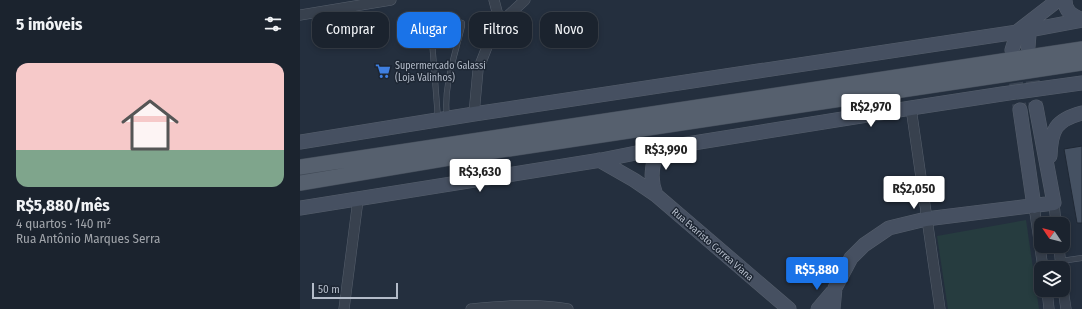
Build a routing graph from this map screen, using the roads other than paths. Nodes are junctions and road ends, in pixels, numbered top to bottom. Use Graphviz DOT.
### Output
graph roads {
  1 [pos="391,0"];
  2 [pos="494,0"];
  3 [pos="524,0"];
  4 [pos="1058,0"];
  5 [pos="1065,0"];
  6 [pos="497,12"];
  7 [pos="511,12"];
  8 [pos="300,16"];
  9 [pos="1082,20"];
  10 [pos="1026,28"];
  11 [pos="1028,47"];
  12 [pos="488,48"];
  13 [pos="1082,48"];
  14 [pos="1012,50"];
  15 [pos="1082,63"];
  16 [pos="1082,83"];
  17 [pos="1036,107"];
  18 [pos="911,108"];
  19 [pos="1020,110"];
  20 [pos="1082,113"];
  21 [pos="474,114"];
  22 [pos="443,119"];
  23 [pos="300,142"];
  24 [pos="656,149"];
  25 [pos="599,160"];
  26 [pos="300,167"];
  27 [pos="300,183"];
  28 [pos="1051,186"];
  29 [pos="656,195"];
  30 [pos="358,200"];
  31 [pos="1054,203"];
  32 [pos="1034,206"];
  33 [pos="300,208"];
  34 [pos="1055,217"];
  35 [pos="926,219"];
  36 [pos="1082,258"];
  37 [pos="1042,261"];
  38 [pos="1070,262"];
  39 [pos="835,288"];
  40 [pos="1047,297"];
  41 [pos="1064,297"];
  42 [pos="344,309"];
  43 [pos="471,309"];
  44 [pos="568,309"];
  45 [pos="789,309"];
  46 [pos="818,309"];
  47 [pos="833,309"];
  48 [pos="940,309"];
  49 [pos="1049,309"];
  50 [pos="1066,309"];
  1 -- 8 [label="street"];
  2 -- 6 [label="street"];
  3 -- 7 [label="street"];
  4 -- 10 [label="main road"];
  5 -- 9 [label="main road"];
  9 -- 10 [label="main road"];
  10 -- 11 [label="main road"];
  10 -- 14 [label="main road"];
  10 -- 21 [label="main road"];
  12 -- 21 [label="street"];
  13 -- 26 [label="main road"];
  15 -- 27 [label="main road"];
  16 -- 18 [label="main road"];
  17 -- 28 [label="main road"];
  18 -- 24 [label="main road"];
  18 -- 35 [label="street"];
  19 -- 32 [label="main road"];
  20 -- 28 [label="main road"];
  21 -- 22 [label="main road"];
  22 -- 22 [label="lane"];
  22 -- 23 [label="main road"];
  24 -- 25 [label="main road"];
  24 -- 29 [label="main road"];
  25 -- 29 [label="main road, Rua Evaristo Correa Viana"];
  25 -- 30 [label="main road"];
  28 -- 31 [label="main road"];
  29 -- 45 [label="main road, Rua Evaristo Correa Viana"];
  30 -- 33 [label="main road"];
  30 -- 42 [label="street"];
  31 -- 32 [label="main road"];
  31 -- 34 [label="street"];
  32 -- 35 [label="main road"];
  32 -- 37 [label="street"];
  35 -- 39 [label="main road"];
  35 -- 48 [label="street"];
  36 -- 38 [label="lane"];
  39 -- 46 [label="main road"];
  39 -- 47 [label="main road"];
  40 -- 49 [label="street"];
  41 -- 50 [label="street"];
  43 -- 44 [label="street"];
}
